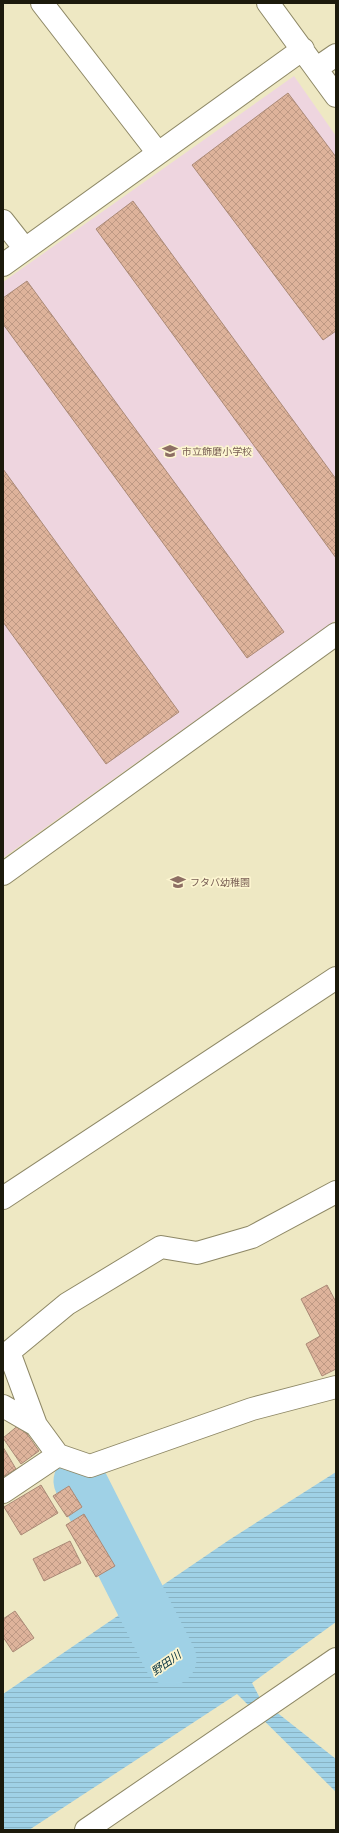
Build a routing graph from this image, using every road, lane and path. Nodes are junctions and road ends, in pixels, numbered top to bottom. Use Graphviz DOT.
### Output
graph roads {
  1 [pos="42,3"];
  2 [pos="268,3"];
  3 [pos="303,49"];
  4 [pos="336,55"];
  5 [pos="317,68"];
  6 [pos="336,96"];
  7 [pos="158,153"];
  8 [pos="3,221"];
  9 [pos="25,249"];
  10 [pos="3,265"];
  11 [pos="336,634"];
  12 [pos="3,874"];
  13 [pos="336,978"];
  14 [pos="336,1192"];
  15 [pos="3,1198"];
  16 [pos="336,1387"];
  17 [pos="3,1406"];
  18 [pos="36,1425"];
  19 [pos="58,1455"];
  20 [pos="3,1492"];
  21 [pos="336,1659"];
  22 [pos="86,1830"];
  1 -- 7 [label="street"];
  2 -- 3 [label="street"];
  3 -- 5 [label="street"];
  3 -- 7 [label="street"];
  4 -- 5 [label="street"];
  5 -- 6 [label="street"];
  7 -- 9 [label="street"];
  8 -- 9 [label="street"];
  9 -- 10 [label="street"];
  11 -- 12 [label="street"];
  13 -- 15 [label="street"];
  14 -- 18 [label="street"];
  16 -- 19 [label="street"];
  17 -- 18 [label="street"];
  18 -- 19 [label="street"];
  19 -- 20 [label="street"];
  21 -- 22 [label="street"];
}
